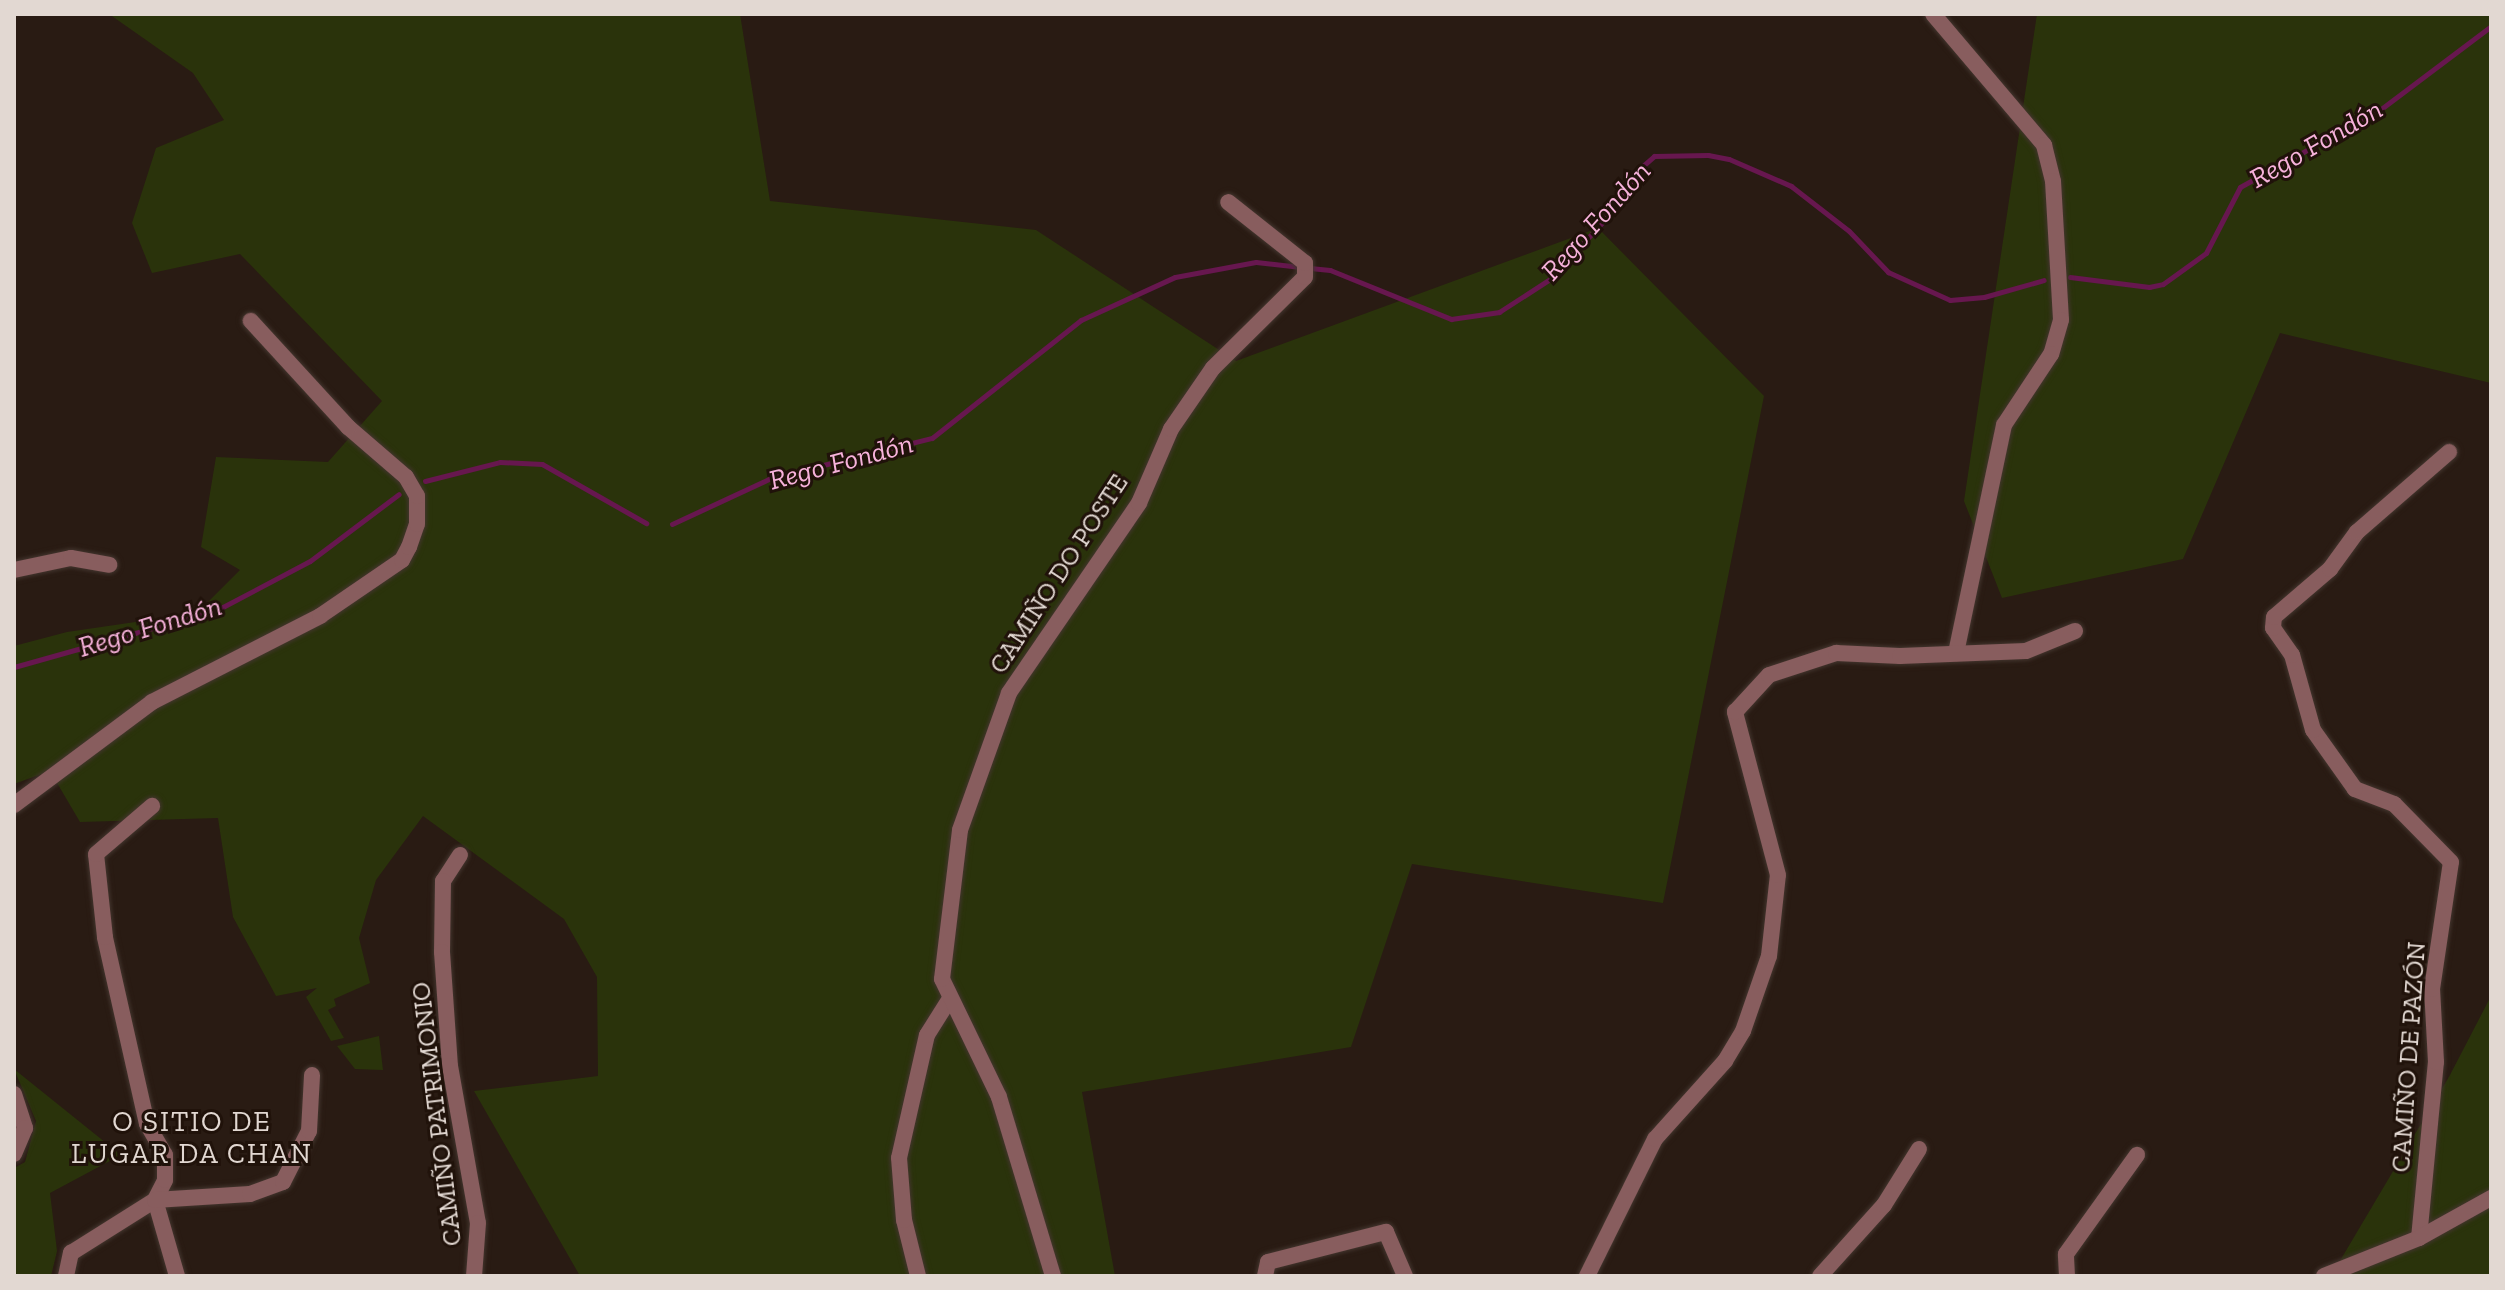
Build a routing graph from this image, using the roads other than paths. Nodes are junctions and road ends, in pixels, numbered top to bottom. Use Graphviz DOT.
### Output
graph roads {
  1 [pos="1933,14"];
  2 [pos="1228,202"];
  3 [pos="251,321"];
  4 [pos="2449,452"];
  5 [pos="109,565"];
  6 [pos="14,570"];
  7 [pos="2075,631"];
  8 [pos="1956,653"];
  9 [pos="14,805"];
  10 [pos="152,806"];
  11 [pos="460,855"];
  12 [pos="949,1000"];
  13 [pos="312,1075"];
  14 [pos="14,1094"];
  15 [pos="1919,1149"];
  16 [pos="14,1154"];
  17 [pos="2137,1155"];
  18 [pos="2491,1198"];
  19 [pos="155,1200"];
  20 [pos="2419,1238"];
  21 [pos="66,1276"];
  22 [pos="177,1276"];
  23 [pos="474,1276"];
  24 [pos="918,1276"];
  25 [pos="1053,1276"];
  26 [pos="1265,1276"];
  27 [pos="1405,1276"];
  28 [pos="1587,1276"];
  29 [pos="1820,1276"];
  30 [pos="2067,1276"];
  31 [pos="2324,1276"];
  1 -- 8 [label="street"];
  2 -- 12 [label="street, CAMIÑO DO POSTE"];
  3 -- 9 [label="street"];
  4 -- 20 [label="street, CAMIÑO DE PAZÓN"];
  5 -- 6 [label="street"];
  7 -- 8 [label="street"];
  8 -- 28 [label="street"];
  10 -- 19 [label="street"];
  11 -- 23 [label="street, CAMIÑO PATRIMONIO"];
  12 -- 24 [label="street"];
  12 -- 25 [label="street, CAMIÑO DO POSTE"];
  13 -- 19 [label="street"];
  14 -- 16 [label="street"];
  15 -- 29 [label="street"];
  17 -- 30 [label="street"];
  18 -- 20 [label="street"];
  19 -- 21 [label="street"];
  19 -- 22 [label="street"];
  20 -- 31 [label="street"];
  26 -- 27 [label="street"];
}
